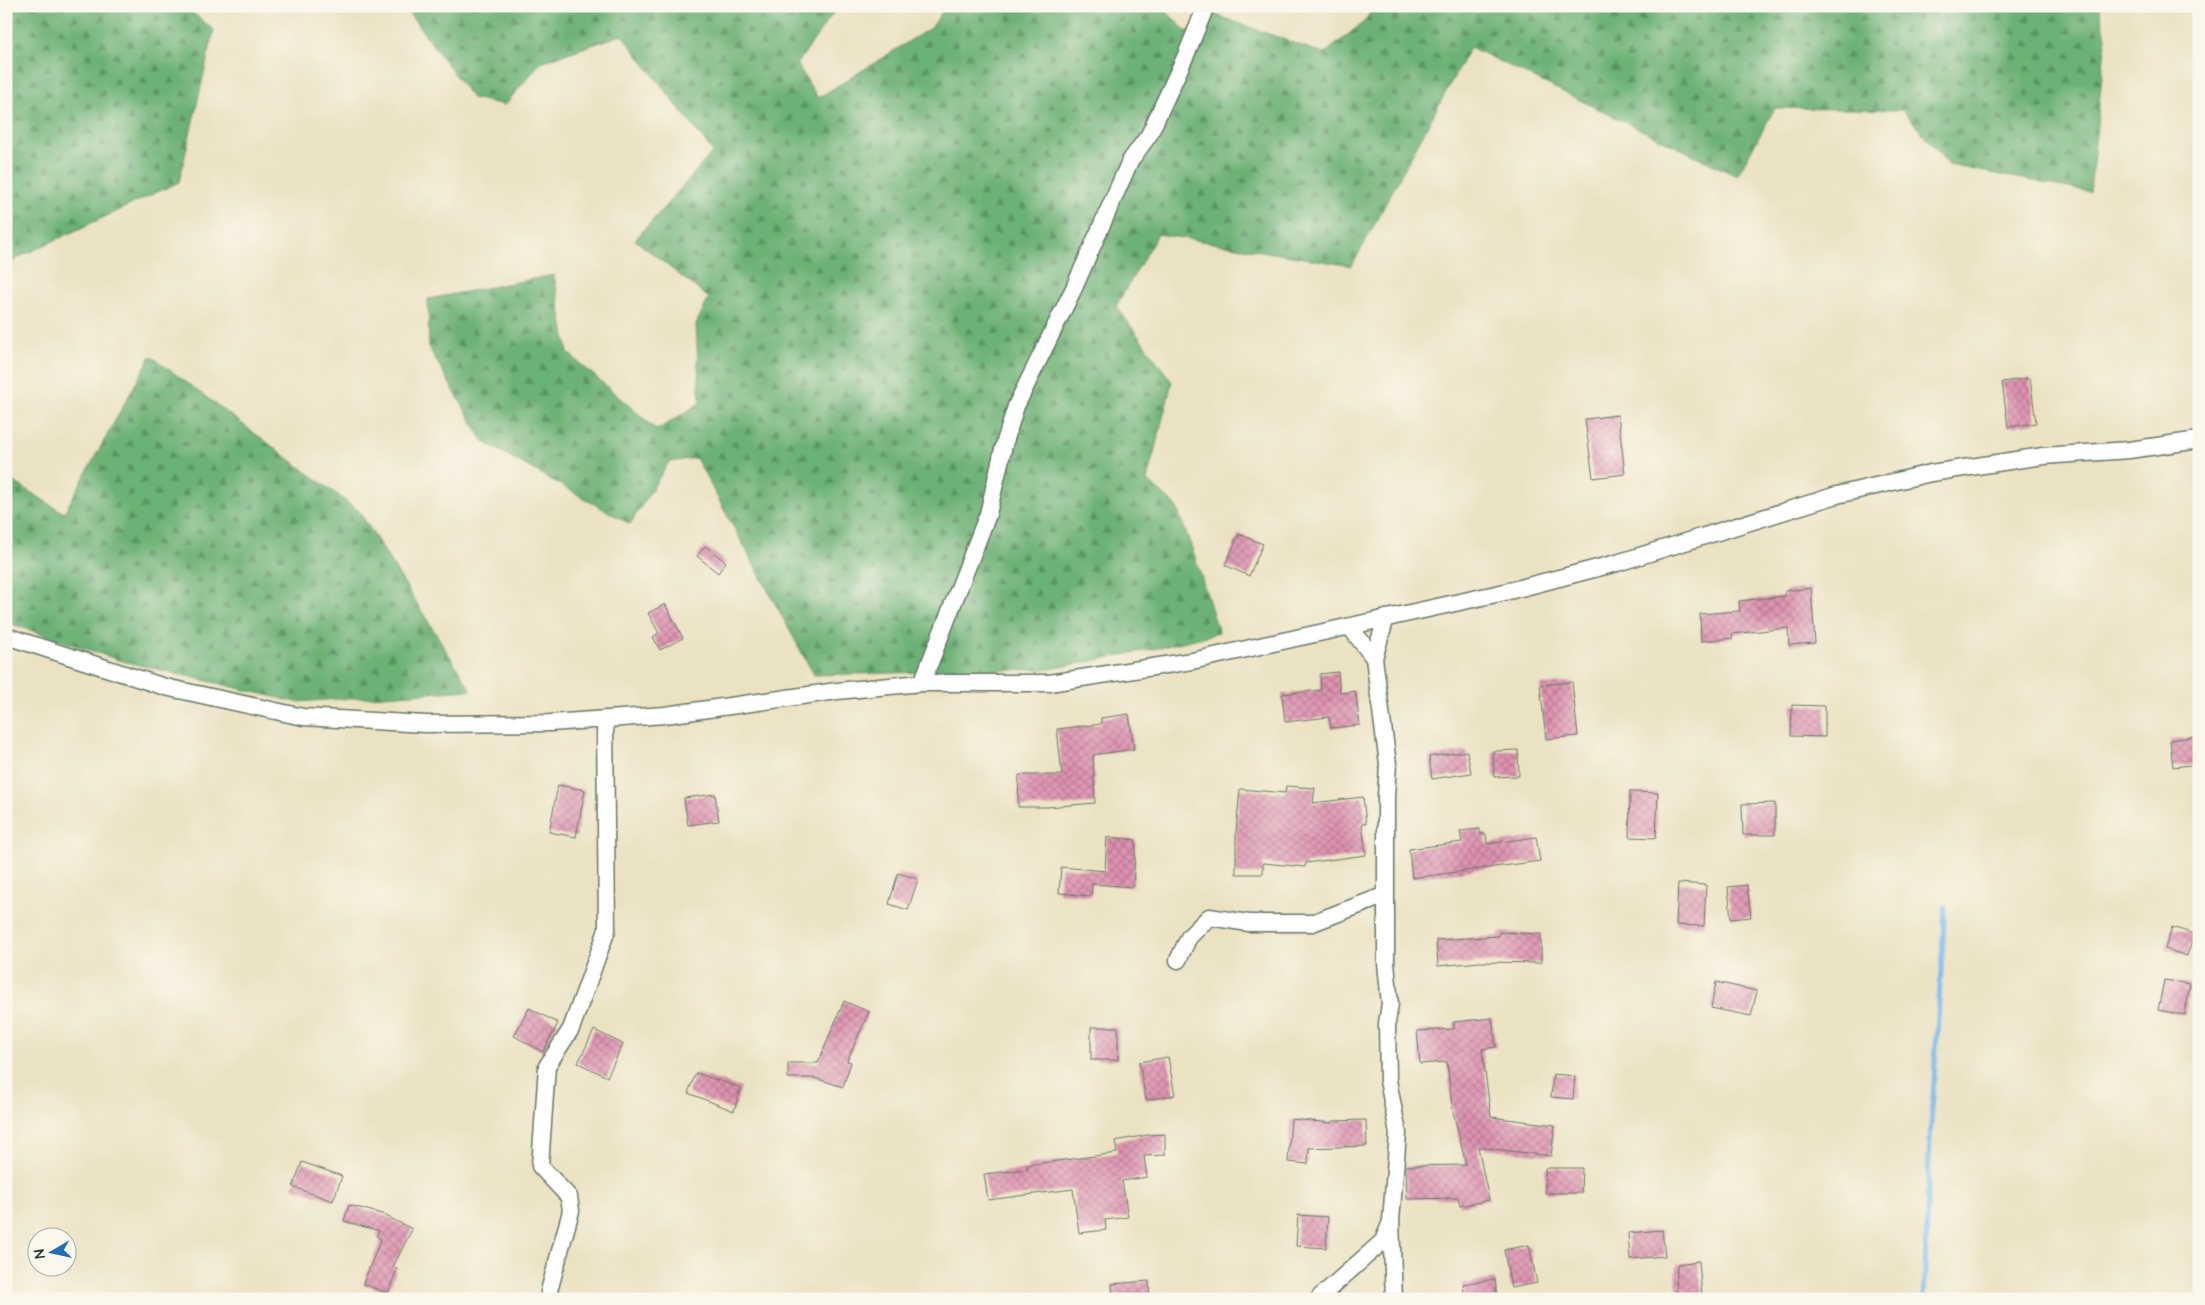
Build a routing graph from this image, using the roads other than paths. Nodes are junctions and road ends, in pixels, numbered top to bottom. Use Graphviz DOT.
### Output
graph roads {
  1 [pos="1206,6"];
  2 [pos="2199,440"];
  3 [pos="1386,618"];
  4 [pos="1350,627"];
  5 [pos="6,636"];
  6 [pos="1374,658"];
  7 [pos="922,683"];
  8 [pos="605,719"];
  9 [pos="1386,896"];
  10 [pos="1178,960"];
  11 [pos="1391,1221"];
  12 [pos="1320,1298"];
  13 [pos="550,1299"];
  14 [pos="1394,1299"];
  1 -- 7 [label="street"];
  2 -- 3 [label="street"];
  3 -- 4 [label="street"];
  3 -- 6 [label="street"];
  4 -- 6 [label="street"];
  4 -- 7 [label="street"];
  5 -- 8 [label="street"];
  6 -- 9 [label="street"];
  7 -- 8 [label="street"];
  8 -- 13 [label="street"];
  9 -- 10 [label="street"];
  9 -- 11 [label="street"];
  11 -- 12 [label="street"];
  11 -- 14 [label="street"];
}
